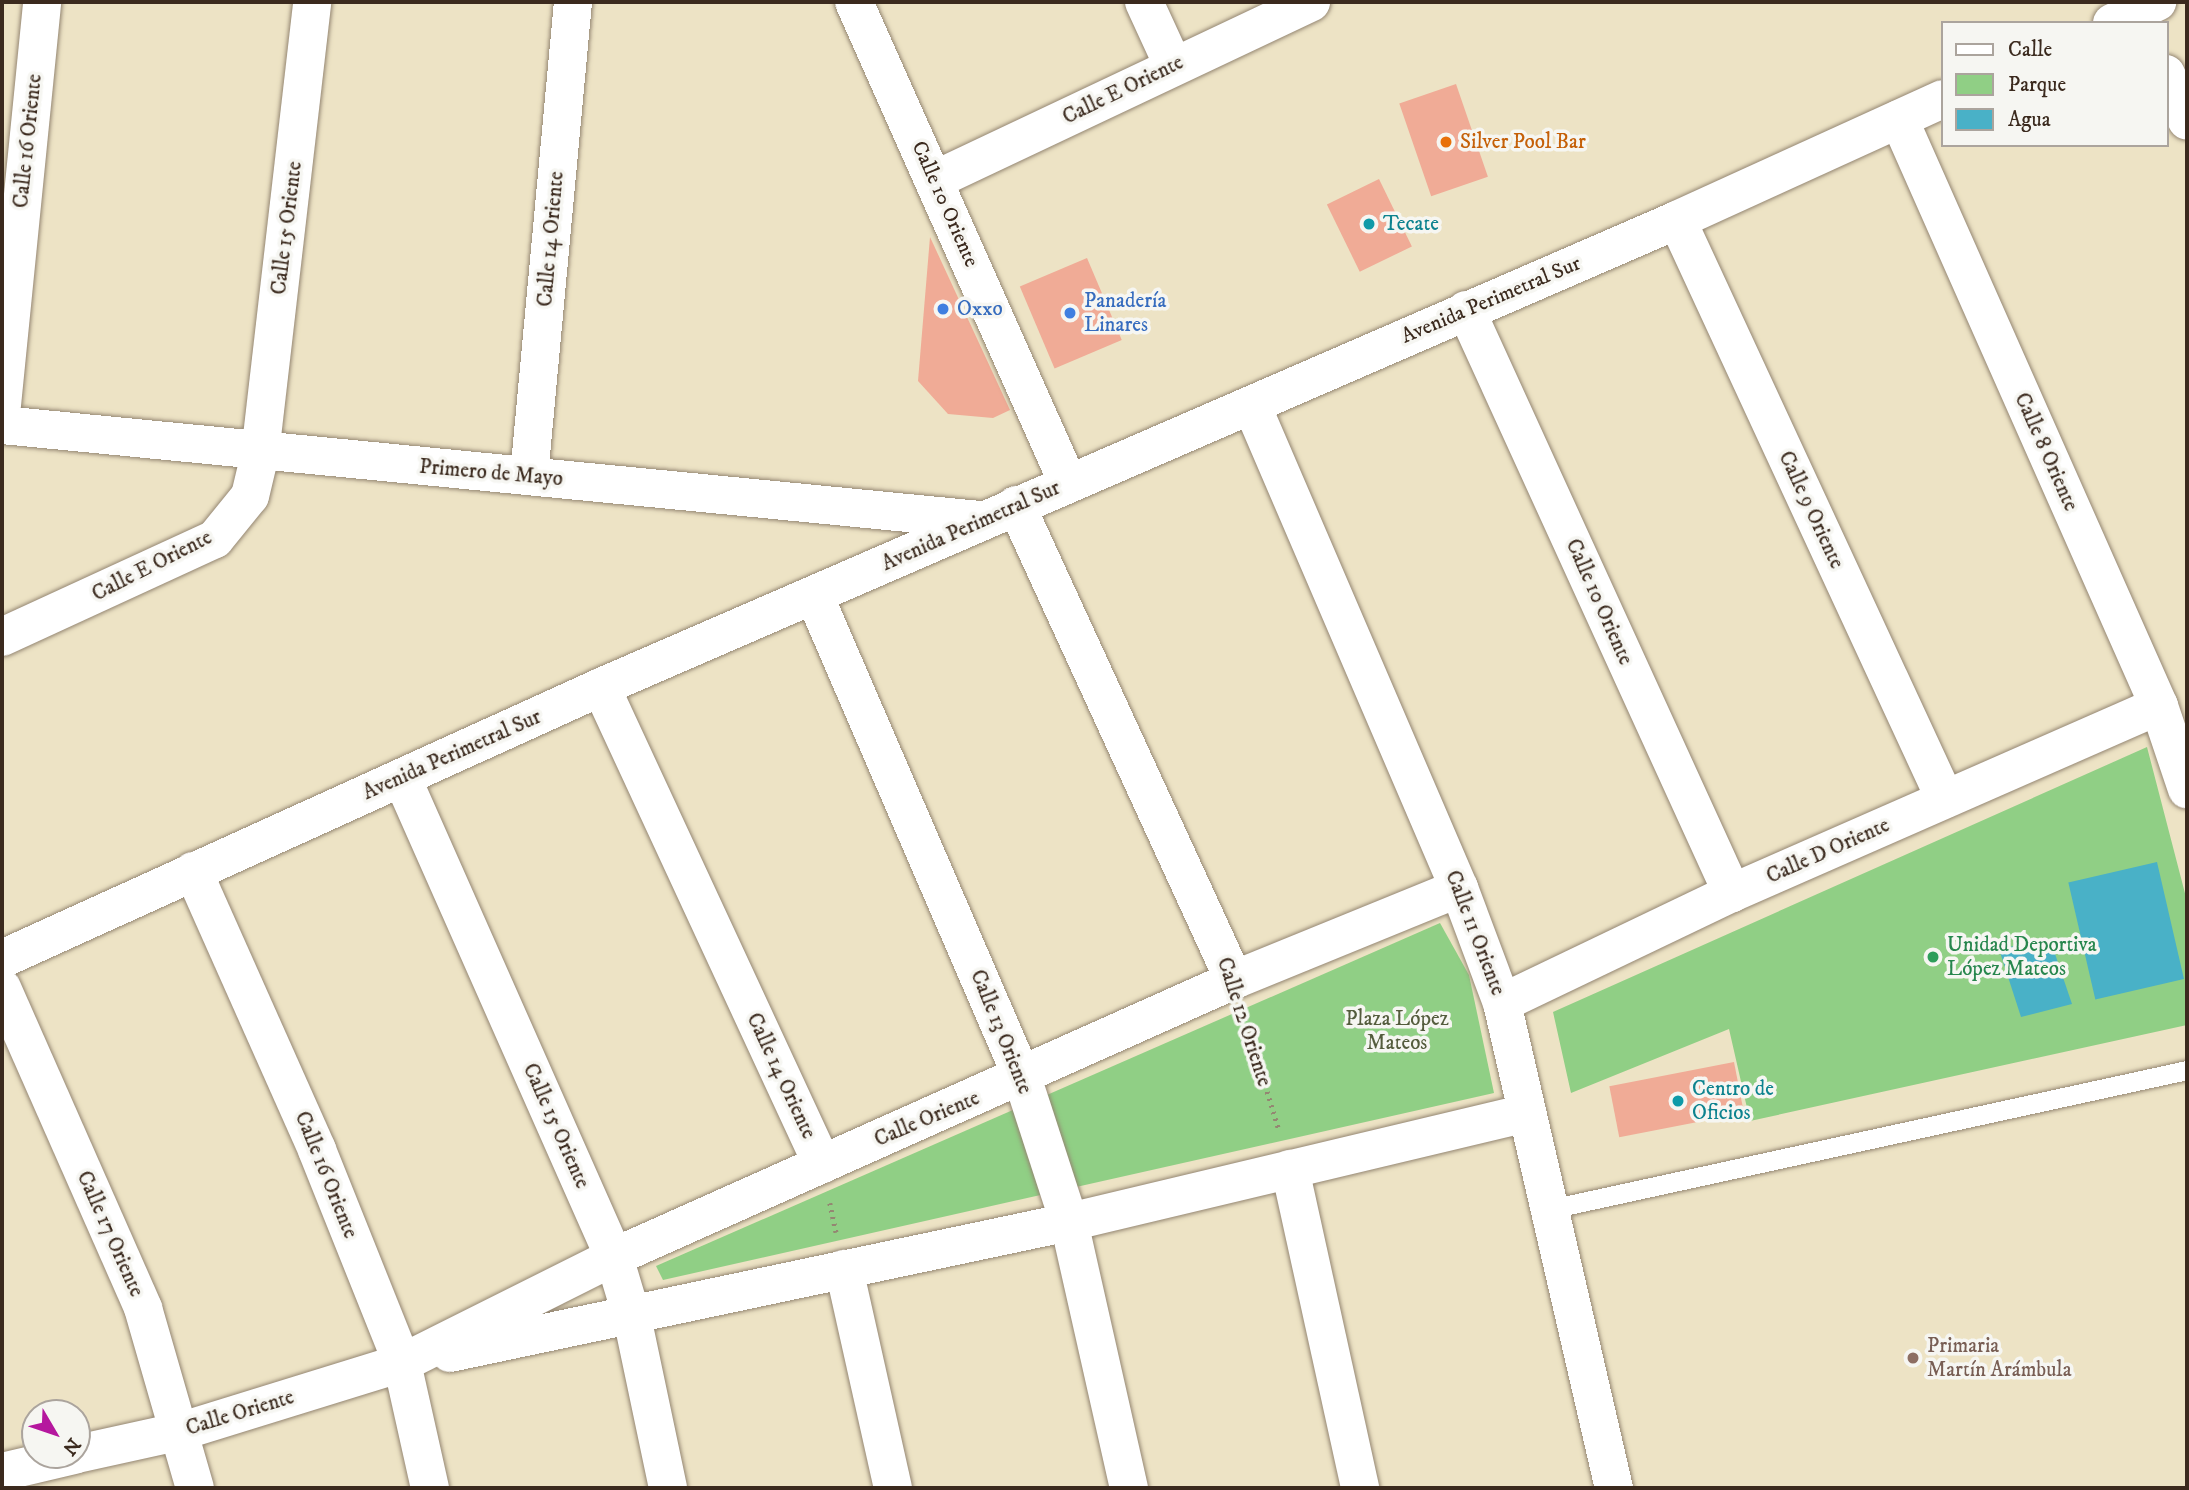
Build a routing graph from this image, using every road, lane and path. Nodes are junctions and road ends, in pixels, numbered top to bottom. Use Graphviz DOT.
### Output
graph roads {
  1 [pos="42,2"];
  2 [pos="312,2"];
  3 [pos="573,2"];
  4 [pos="854,2"];
  5 [pos="1144,2"];
  6 [pos="1311,2"];
  7 [pos="1173,65"];
  8 [pos="2168,78"];
  9 [pos="1940,100"];
  10 [pos="1899,119"];
  11 [pos="2187,121"];
  12 [pos="935,180"];
  13 [pos="1677,220"];
  14 [pos="1466,310"];
  15 [pos="2,405"];
  16 [pos="1252,406"];
  17 [pos="2,425"];
  18 [pos="260,454"];
  19 [pos="529,476"];
  20 [pos="1068,483"];
  21 [pos="1016,505"];
  22 [pos="981,520"];
  23 [pos="814,595"];
  24 [pos="2,636"];
  25 [pos="601,687"];
  26 [pos="2159,706"];
  27 [pos="402,778"];
  28 [pos="2187,789"];
  29 [pos="1945,799"];
  30 [pos="193,871"];
  31 [pos="1459,888"];
  32 [pos="1732,893"];
  33 [pos="2,959"];
  34 [pos="1234,980"];
  35 [pos="2,988"];
  36 [pos="1502,1003"];
  37 [pos="2187,1070"];
  38 [pos="1022,1077"];
  39 [pos="1527,1113"];
  40 [pos="822,1164"];
  41 [pos="1290,1169"];
  42 [pos="1550,1209"];
  43 [pos="1069,1222"];
  44 [pos="614,1257"];
  45 [pos="844,1269"];
  46 [pos="632,1317"];
  47 [pos="402,1363"];
  48 [pos="182,1431"];
  49 [pos="91,1452"];
  50 [pos="21,1468"];
  51 [pos="2,1472"];
  52 [pos="195,1488"];
  53 [pos="430,1488"];
  54 [pos="668,1488"];
  55 [pos="893,1488"];
  56 [pos="1129,1488"];
  57 [pos="1360,1488"];
  58 [pos="1614,1488"];
  1 -- 15 [label="street, Calle 16 Oriente"];
  2 -- 18 [label="street, Calle 15 Oriente"];
  3 -- 19 [label="street, Calle 14 Oriente"];
  4 -- 12 [label="street, Calle 10 Oriente"];
  5 -- 7 [label="street"];
  6 -- 7 [label="street, Calle E Oriente"];
  7 -- 12 [label="street, Calle E Oriente"];
  8 -- 11 [label="street"];
  9 -- 10 [label="street, Avenida Perimetral Sur"];
  10 -- 13 [label="street, Avenida Perimetral Sur"];
  10 -- 26 [label="street, Calle 8 Oriente"];
  12 -- 20 [label="street, Calle 10 Oriente"];
  13 -- 14 [label="street, Avenida Perimetral Sur"];
  13 -- 29 [label="street, Calle 9 Oriente"];
  14 -- 16 [label="street, Avenida Perimetral Sur"];
  14 -- 32 [label="street, Calle 10 Oriente"];
  16 -- 20 [label="street, Avenida Perimetral Sur"];
  16 -- 31 [label="street, Calle 11 Oriente"];
  17 -- 18 [label="street, Primero de Mayo"];
  18 -- 19 [label="street, Primero de Mayo"];
  18 -- 24 [label="street, Calle E Oriente"];
  19 -- 22 [label="street, Primero de Mayo"];
  20 -- 21 [label="street, Avenida Perimetral Sur"];
  21 -- 22 [label="street, Avenida Perimetral Sur"];
  21 -- 34 [label="street, Calle 12 Oriente"];
  22 -- 23 [label="street, Avenida Perimetral Sur"];
  23 -- 25 [label="street, Avenida Perimetral Sur"];
  23 -- 38 [label="street, Calle 13 Oriente"];
  25 -- 27 [label="street, Avenida Perimetral Sur"];
  25 -- 40 [label="street, Calle 14 Oriente"];
  26 -- 28 [label="street, Calle 8 Oriente"];
  26 -- 29 [label="street, Calle D Oriente"];
  27 -- 30 [label="street, Avenida Perimetral Sur"];
  27 -- 44 [label="street, Calle 15 Oriente"];
  29 -- 32 [label="street, Calle D Oriente"];
  30 -- 33 [label="street, Avenida Perimetral Sur"];
  30 -- 47 [label="street, Calle 16 Oriente"];
  31 -- 34 [label="street, Calle Oriente"];
  31 -- 36 [label="street, Calle 11 Oriente"];
  32 -- 36 [label="street, Calle D Oriente"];
  34 -- 38 [label="street, Calle Oriente"];
  34 -- 41 [label="path, Calle 12 Oriente"];
  35 -- 48 [label="street, Calle 17 Oriente"];
  36 -- 39 [label="street, Calle 11 Oriente"];
  37 -- 42 [label="lane"];
  38 -- 40 [label="street, Calle Oriente"];
  38 -- 43 [label="street, Calle 13 Oriente"];
  39 -- 41 [label="street, Calle Oriente"];
  39 -- 42 [label="street, Calle 11 Oriente"];
  40 -- 44 [label="street, Calle Oriente"];
  40 -- 45 [label="path, Calle 14 Oriente"];
  41 -- 43 [label="street, Calle Oriente"];
  41 -- 57 [label="street"];
  42 -- 58 [label="street, Calle 11 Oriente"];
  43 -- 45 [label="street, Calle Oriente"];
  43 -- 56 [label="street, Calle 13 Oriente"];
  44 -- 46 [label="street, Calle 15 Oriente"];
  44 -- 47 [label="street, Calle Oriente"];
  45 -- 46 [label="street, Calle Oriente"];
  45 -- 55 [label="street"];
  46 -- 47 [label="street, Calle Oriente"];
  46 -- 54 [label="street, Calle 15 Oriente"];
  47 -- 48 [label="street, Calle Oriente"];
  47 -- 53 [label="street, Calle 16 Oriente"];
  48 -- 49 [label="street, Calle Oriente"];
  48 -- 52 [label="street, Calle 17 Oriente"];
  50 -- 51 [label="street, Calle Oriente"];
}
